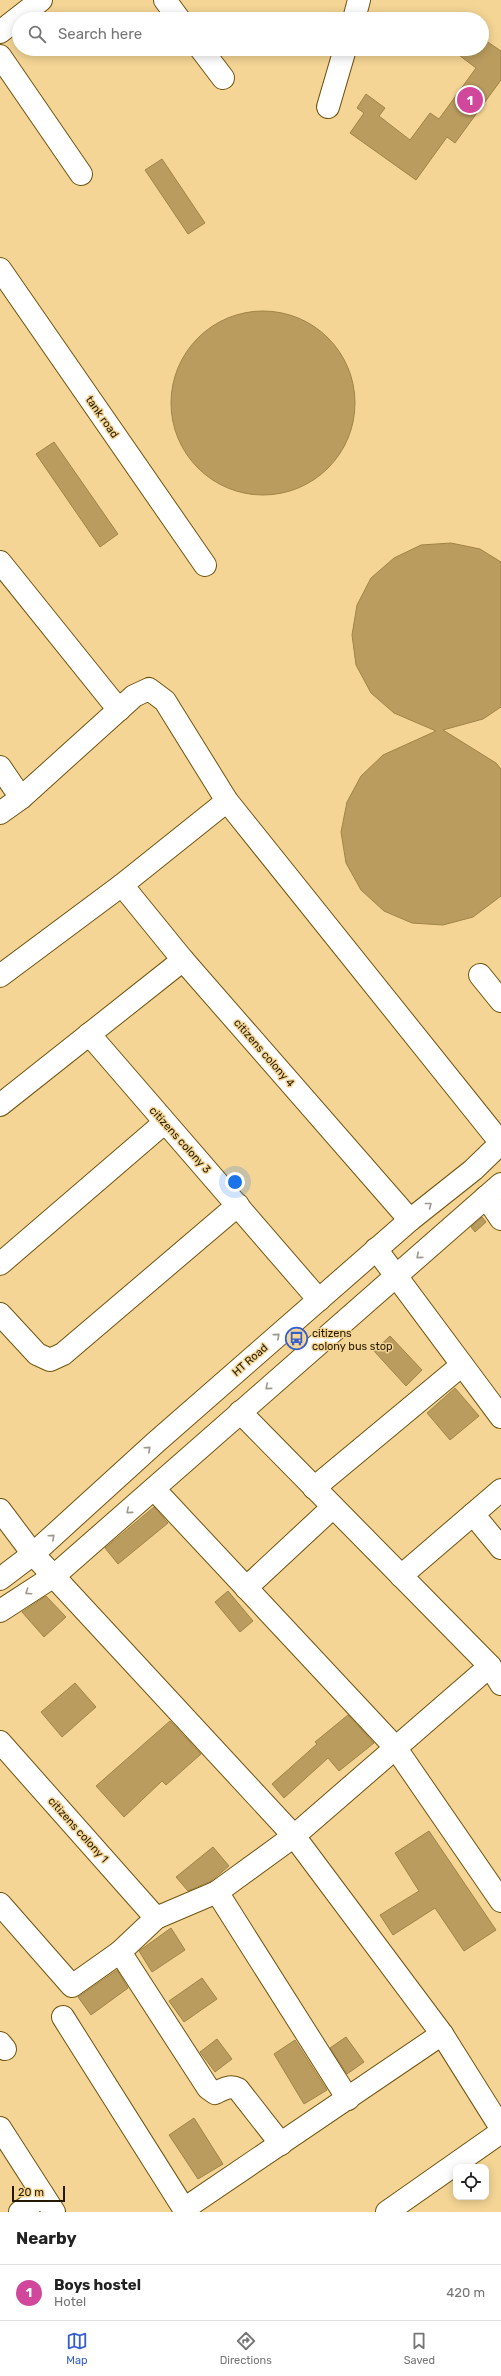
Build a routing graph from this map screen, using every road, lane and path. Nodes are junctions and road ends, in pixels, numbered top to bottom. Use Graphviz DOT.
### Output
graph roads {
  1 [pos="41,0"];
  2 [pos="165,0"];
  3 [pos="360,0"];
  4 [pos="26,12"];
  5 [pos="174,12"];
  6 [pos="356,12"];
  7 [pos="12,23"];
  8 [pos="0,32"];
  9 [pos="0,56"];
  10 [pos="207,56"];
  11 [pos="343,56"];
  12 [pos="223,78"];
  13 [pos="328,107"];
  14 [pos="81,174"];
  15 [pos="0,268"];
  16 [pos="0,562"];
  17 [pos="205,565"];
  18 [pos="119,710"];
  19 [pos="0,767"];
  20 [pos="21,798"];
  21 [pos="228,801"];
  22 [pos="0,813"];
  23 [pos="122,885"];
  24 [pos="183,960"];
  25 [pos="480,975"];
  26 [pos="0,976"];
  27 [pos="501,1001"];
  28 [pos="89,1034"];
  29 [pos="0,1105"];
  30 [pos="164,1123"];
  31 [pos="501,1143"];
  32 [pos="494,1191"];
  33 [pos="238,1205"];
  34 [pos="501,1219"];
  35 [pos="410,1220"];
  36 [pos="376,1249"];
  37 [pos="0,1264"];
  38 [pos="396,1276"];
  39 [pos="319,1300"];
  40 [pos="0,1314"];
  41 [pos="462,1365"];
  42 [pos="240,1412"];
  43 [pos="501,1417"];
  44 [pos="314,1488"];
  45 [pos="154,1489"];
  46 [pos="501,1490"];
  47 [pos="333,1507"];
  48 [pos="0,1510"];
  49 [pos="473,1514"];
  50 [pos="501,1548"];
  51 [pos="33,1554"];
  52 [pos="54,1576"];
  53 [pos="401,1576"];
  54 [pos="0,1579"];
  55 [pos="246,1588"];
  56 [pos="0,1611"];
  57 [pos="495,1675"];
  58 [pos="0,1742"];
  59 [pos="395,1747"];
  60 [pos="294,1836"];
  61 [pos="218,1892"];
  62 [pos="501,1901"];
  63 [pos="0,1904"];
  64 [pos="156,1918"];
  65 [pos="120,1952"];
  66 [pos="63,2017"];
  67 [pos="442,2034"];
  68 [pos="348,2098"];
  69 [pos="0,2128"];
  70 [pos="501,2128"];
  71 [pos="501,2132"];
  72 [pos="281,2144"];
  73 [pos="48,2204"];
  74 [pos="185,2210"];
  75 [pos="20,2212"];
  76 [pos="387,2212"];
  1 -- 4 [label="street"];
  2 -- 5 [label="street"];
  3 -- 6 [label="street"];
  7 -- 8 [label="street"];
  9 -- 14 [label="street"];
  10 -- 12 [label="street"];
  11 -- 13 [label="street"];
  15 -- 17 [label="street, tank road"];
  16 -- 18 [label="street"];
  18 -- 20 [label="street"];
  18 -- 21 [label="street"];
  19 -- 20 [label="street"];
  20 -- 22 [label="street"];
  21 -- 23 [label="street"];
  21 -- 31 [label="street"];
  23 -- 24 [label="street, citizens colony 4"];
  23 -- 26 [label="street"];
  24 -- 28 [label="street"];
  24 -- 35 [label="street, citizens colony 4"];
  25 -- 27 [label="street"];
  28 -- 29 [label="street"];
  28 -- 30 [label="street, citizens colony 3"];
  30 -- 33 [label="street, citizens colony 3"];
  30 -- 37 [label="street"];
  35 -- 31 [label="street, HT Road, one-way"];
  32 -- 34 [label="street"];
  32 -- 38 [label="street, one-way"];
  33 -- 39 [label="street, citizens colony 3"];
  33 -- 40 [label="street"];
  35 -- 36 [label="street, HT Road"];
  36 -- 38 [label="street"];
  36 -- 39 [label="street, HT Road"];
  38 -- 41 [label="street"];
  38 -- 42 [label="street, one-way"];
  51 -- 39 [label="street, HT Road, one-way"];
  41 -- 43 [label="street"];
  41 -- 44 [label="street"];
  42 -- 44 [label="street"];
  42 -- 45 [label="street"];
  44 -- 47 [label="street"];
  45 -- 52 [label="street, one-way"];
  45 -- 55 [label="street"];
  46 -- 49 [label="street"];
  47 -- 53 [label="street"];
  47 -- 55 [label="street"];
  48 -- 51 [label="street"];
  49 -- 50 [label="street"];
  49 -- 53 [label="street"];
  51 -- 52 [label="street"];
  51 -- 54 [label="street, HT Road"];
  52 -- 56 [label="street, one-way"];
  52 -- 60 [label="street"];
  53 -- 57 [label="street"];
  55 -- 59 [label="street"];
  57 -- 59 [label="street"];
  58 -- 64 [label="street, citizens colony 1"];
  59 -- 60 [label="street"];
  59 -- 62 [label="street"];
  60 -- 61 [label="street"];
  60 -- 67 [label="street"];
  61 -- 64 [label="street"];
  61 -- 68 [label="street"];
  63 -- 65 [label="street"];
  64 -- 65 [label="street"];
  65 -- 72 [label="street"];
  66 -- 74 [label="street"];
  67 -- 68 [label="street"];
  67 -- 70 [label="street"];
  68 -- 72 [label="street"];
  69 -- 73 [label="street"];
  71 -- 76 [label="street"];
  72 -- 74 [label="street"];
  73 -- 75 [label="street"];
}
